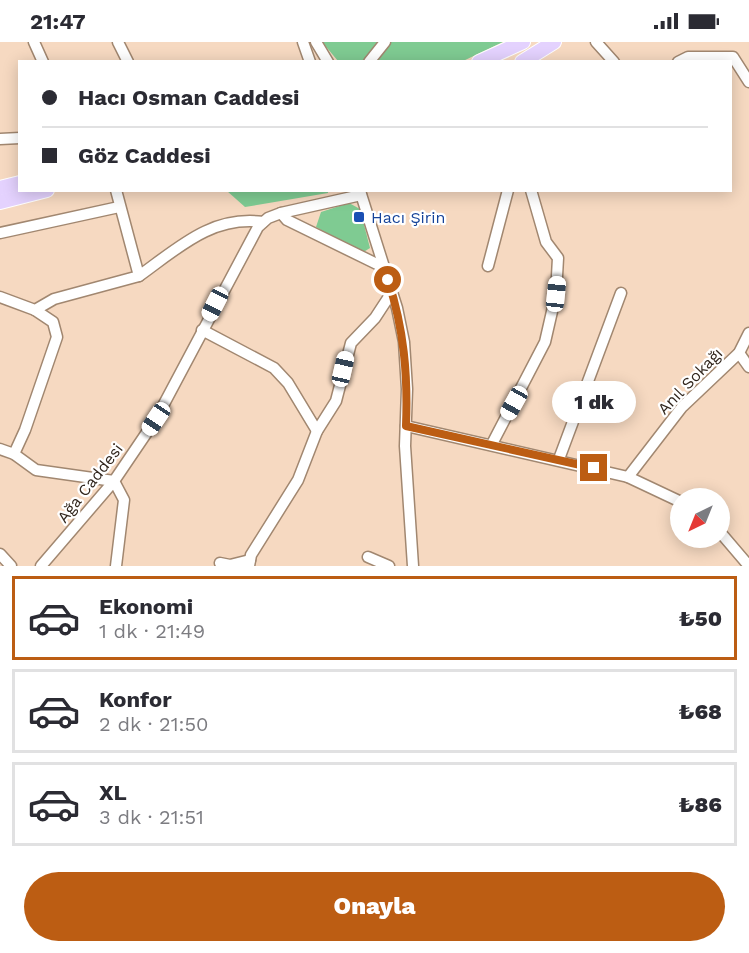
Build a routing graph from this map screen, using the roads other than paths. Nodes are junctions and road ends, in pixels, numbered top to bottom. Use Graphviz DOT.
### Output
graph roads {
  1 [pos="34,42"];
  2 [pos="118,42"];
  3 [pos="303,42"];
  4 [pos="316,42"];
  5 [pos="385,42"];
  6 [pos="523,42"];
  7 [pos="554,42"];
  8 [pos="596,42"];
  9 [pos="42,60"];
  10 [pos="127,60"];
  11 [pos="309,60"];
  12 [pos="327,60"];
  13 [pos="371,60"];
  14 [pos="484,60"];
  15 [pos="525,60"];
  16 [pos="612,60"];
  17 [pos="682,60"];
  18 [pos="749,82"];
  19 [pos="18,138"];
  20 [pos="0,139"];
  21 [pos="18,184"];
  22 [pos="0,188"];
  23 [pos="38,192"];
  24 [pos="116,192"];
  25 [pos="361,192"];
  26 [pos="507,192"];
  27 [pos="532,192"];
  28 [pos="0,201"];
  29 [pos="118,207"];
  30 [pos="281,213"];
  31 [pos="263,222"];
  32 [pos="0,232"];
  33 [pos="488,266"];
  34 [pos="385,268"];
  35 [pos="139,276"];
  36 [pos="392,292"];
  37 [pos="621,293"];
  38 [pos="0,297"];
  39 [pos="35,310"];
  40 [pos="202,330"];
  41 [pos="749,333"];
  42 [pos="739,353"];
  43 [pos="749,367"];
  44 [pos="406,426"];
  45 [pos="317,431"];
  46 [pos="492,444"];
  47 [pos="0,449"];
  48 [pos="14,454"];
  49 [pos="559,459"];
  50 [pos="628,477"];
  51 [pos="114,481"];
  52 [pos="670,497"];
  53 [pos="730,544"];
  54 [pos="0,554"];
  55 [pos="368,557"];
  56 [pos="220,563"];
  57 [pos="246,564"];
  58 [pos="11,566"];
  59 [pos="41,566"];
  60 [pos="116,566"];
  61 [pos="389,566"];
  62 [pos="413,566"];
  63 [pos="749,566"];
  1 -- 9 [label="street"];
  2 -- 10 [label="street"];
  3 -- 11 [label="street"];
  4 -- 12 [label="street"];
  5 -- 13 [label="street"];
  6 -- 14 [label="main road"];
  7 -- 15 [label="main road"];
  8 -- 16 [label="street"];
  17 -- 18 [label="street"];
  19 -- 20 [label="street"];
  21 -- 22 [label="main road"];
  23 -- 28 [label="main road"];
  24 -- 29 [label="street"];
  25 -- 30 [label="street, Ağa Caddesi"];
  25 -- 34 [label="street"];
  26 -- 33 [label="street"];
  27 -- 46 [label="street"];
  29 -- 32 [label="street"];
  29 -- 35 [label="street"];
  30 -- 31 [label="street, Ağa Caddesi"];
  30 -- 34 [label="street"];
  31 -- 35 [label="street"];
  31 -- 40 [label="street, Ağa Caddesi"];
  34 -- 36 [label="street"];
  35 -- 39 [label="street"];
  36 -- 44 [label="street"];
  36 -- 45 [label="street"];
  37 -- 49 [label="street"];
  38 -- 39 [label="street"];
  39 -- 48 [label="street"];
  40 -- 45 [label="street"];
  40 -- 51 [label="street, Ağa Caddesi"];
  41 -- 42 [label="street, Anıl Sokağı"];
  42 -- 43 [label="street"];
  42 -- 50 [label="street, Anıl Sokağı"];
  44 -- 46 [label="street"];
  44 -- 62 [label="street"];
  45 -- 57 [label="street"];
  46 -- 49 [label="street"];
  47 -- 48 [label="street"];
  48 -- 51 [label="street"];
  49 -- 50 [label="street"];
  50 -- 52 [label="street"];
  51 -- 59 [label="street, Ağa Caddesi"];
  51 -- 60 [label="street"];
  53 -- 63 [label="street"];
  54 -- 58 [label="street"];
  55 -- 61 [label="street"];
  56 -- 57 [label="street"];
}
